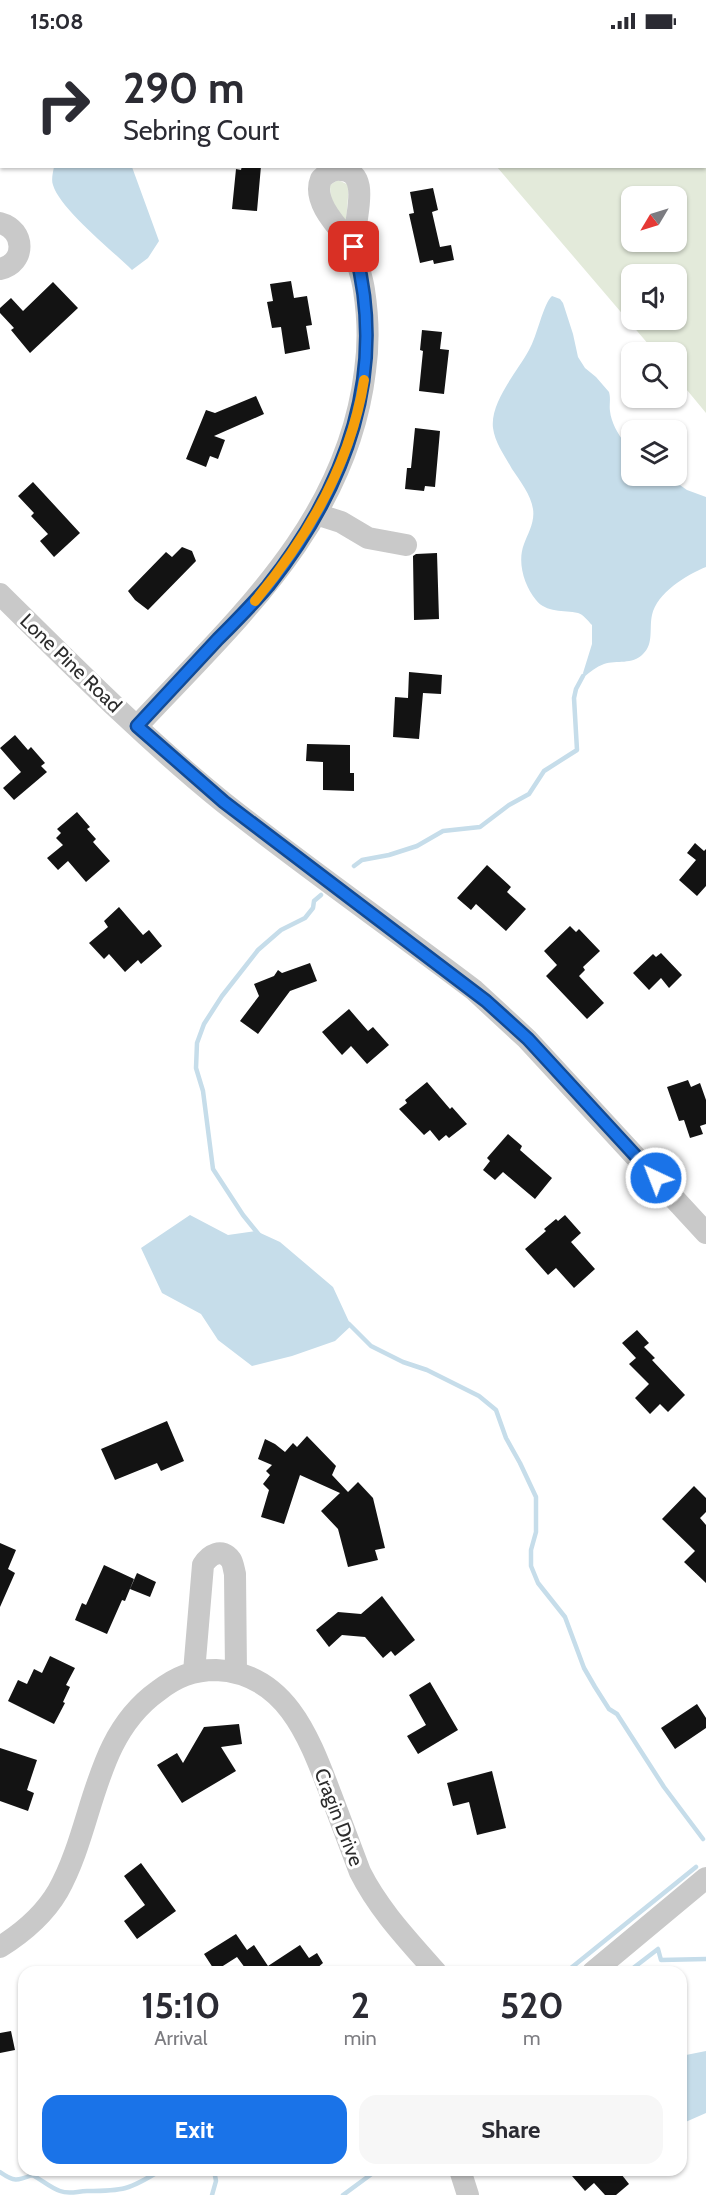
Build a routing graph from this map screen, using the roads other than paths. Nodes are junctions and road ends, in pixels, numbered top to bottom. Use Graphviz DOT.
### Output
graph roads {
  1 [pos="0,223"];
  2 [pos="354,247"];
  3 [pos="0,269"];
  4 [pos="316,514"];
  5 [pos="406,545"];
  6 [pos="0,594"];
  7 [pos="137,726"];
  8 [pos="706,1233"];
  9 [pos="194,1672"];
  10 [pos="236,1673"];
  11 [pos="706,1878"];
  12 [pos="0,1947"];
  13 [pos="431,1966"];
  14 [pos="600,1966"];
  15 [pos="462,2176"];
  16 [pos="468,2195"];
  1 -- 3 [label="street"];
  2 -- 4 [label="street"];
  4 -- 5 [label="street"];
  4 -- 7 [label="street"];
  6 -- 7 [label="street, Lone Pine Road"];
  7 -- 8 [label="street, Lone Pine Road"];
  9 -- 10 [label="street, Cragin Drive"];
  9 -- 10 [label="street"];
  9 -- 12 [label="street, Cragin Drive"];
  10 -- 13 [label="street, Cragin Drive"];
  11 -- 14 [label="street"];
  15 -- 16 [label="street"];
}
